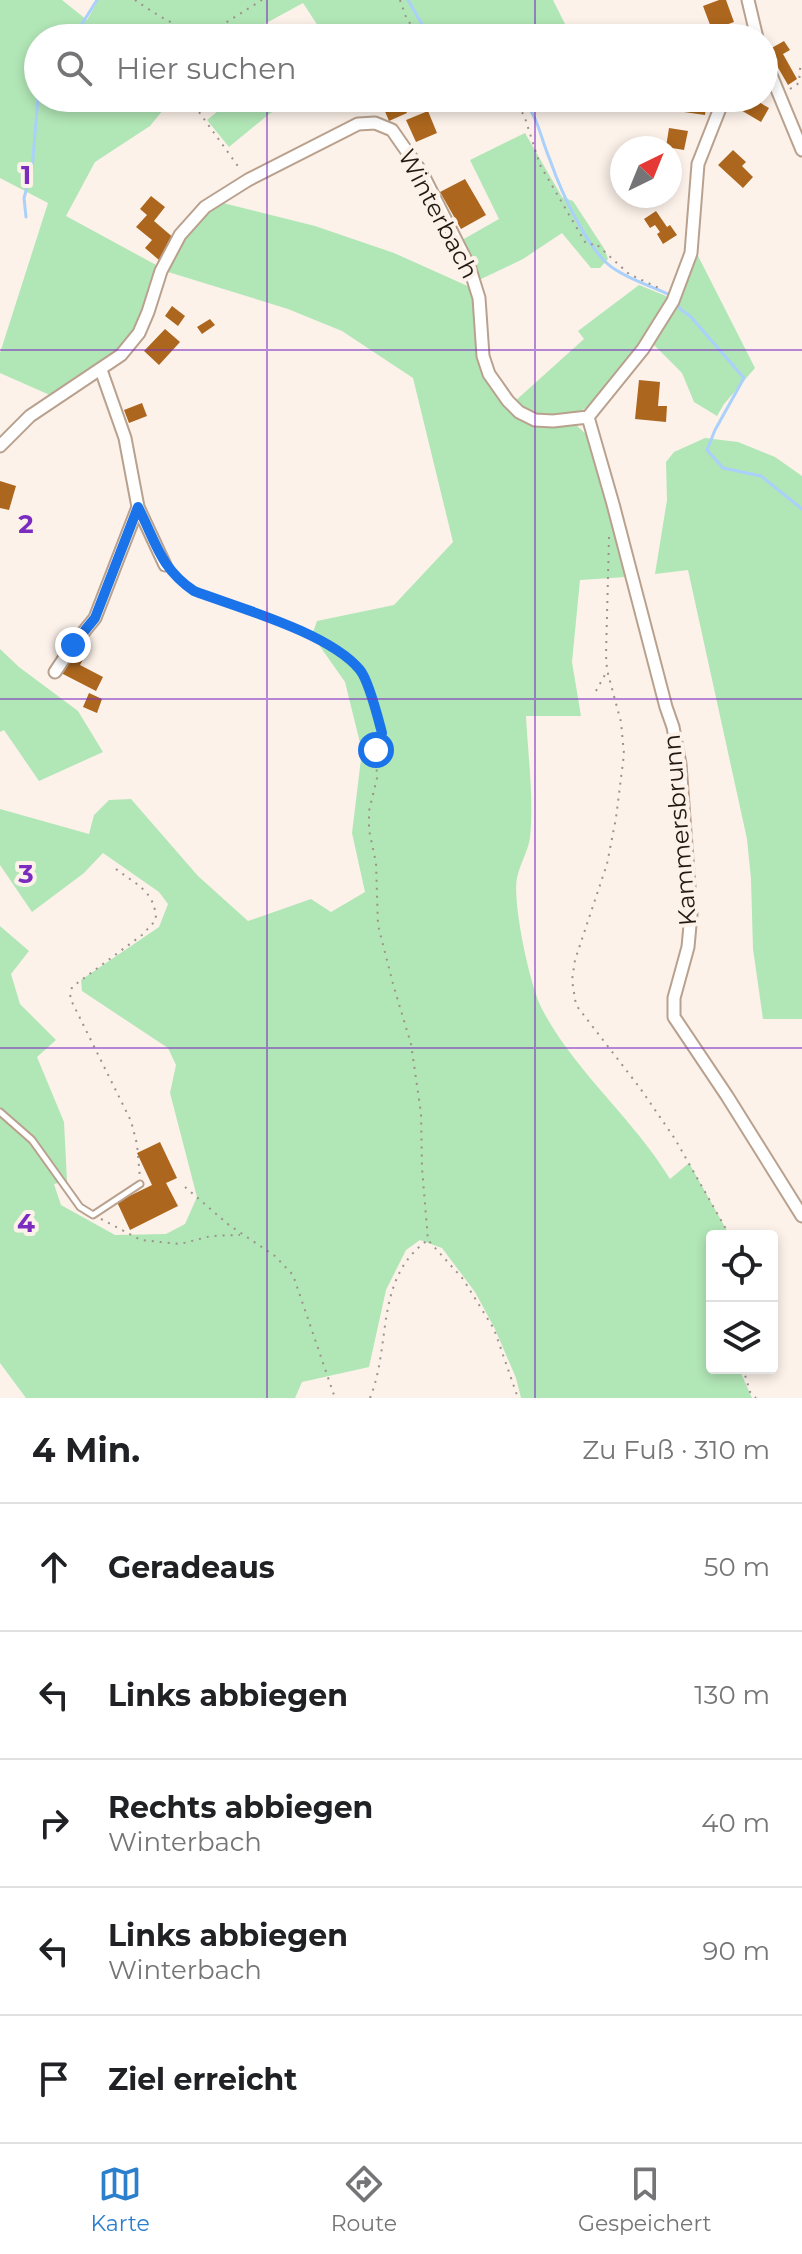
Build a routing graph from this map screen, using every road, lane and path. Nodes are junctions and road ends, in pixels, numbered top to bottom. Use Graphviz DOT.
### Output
graph roads {
  1 [pos="135,0"];
  2 [pos="262,0"];
  3 [pos="400,0"];
  4 [pos="748,0"];
  5 [pos="754,23"];
  6 [pos="177,24"];
  7 [pos="226,24"];
  8 [pos="410,24"];
  9 [pos="802,65"];
  10 [pos="778,85"];
  11 [pos="778,93"];
  12 [pos="199,112"];
  13 [pos="522,112"];
  14 [pos="718,112"];
  15 [pos="802,150"];
  16 [pos="248,180"];
  17 [pos="675,297"];
  18 [pos="101,370"];
  19 [pos="588,417"];
  20 [pos="0,446"];
  21 [pos="138,507"];
  22 [pos="609,531"];
  23 [pos="165,565"];
  24 [pos="607,670"];
  25 [pos="55,672"];
  26 [pos="596,691"];
  27 [pos="116,869"];
  28 [pos="0,1112"];
  29 [pos="140,1184"];
  30 [pos="185,1187"];
  31 [pos="93,1215"];
  32 [pos="802,1216"];
  33 [pos="727,1230"];
  34 [pos="243,1235"];
  35 [pos="428,1240"];
  36 [pos="745,1374"];
  37 [pos="335,1398"];
  38 [pos="370,1398"];
  39 [pos="518,1398"];
  40 [pos="756,1398"];
  1 -- 6 [label="path"];
  2 -- 7 [label="path"];
  3 -- 8 [label="path"];
  4 -- 5 [label="street"];
  9 -- 10 [label="path"];
  11 -- 15 [label="street"];
  12 -- 16 [label="path"];
  13 -- 17 [label="path"];
  14 -- 17 [label="street"];
  16 -- 18 [label="street, Winterbach"];
  16 -- 19 [label="street, Winterbach"];
  17 -- 19 [label="street"];
  18 -- 20 [label="street, Winterbach"];
  18 -- 21 [label="street"];
  19 -- 32 [label="street, Kammersbrunn"];
  21 -- 23 [label="street"];
  21 -- 25 [label="street"];
  22 -- 24 [label="path"];
  23 -- 35 [label="path"];
  24 -- 26 [label="path"];
  24 -- 33 [label="path"];
  27 -- 29 [label="path"];
  28 -- 31 [label="lane"];
  29 -- 31 [label="lane"];
  30 -- 34 [label="path"];
  31 -- 34 [label="path"];
  34 -- 37 [label="path"];
  35 -- 38 [label="path"];
  35 -- 39 [label="path"];
  36 -- 40 [label="path"];
}
